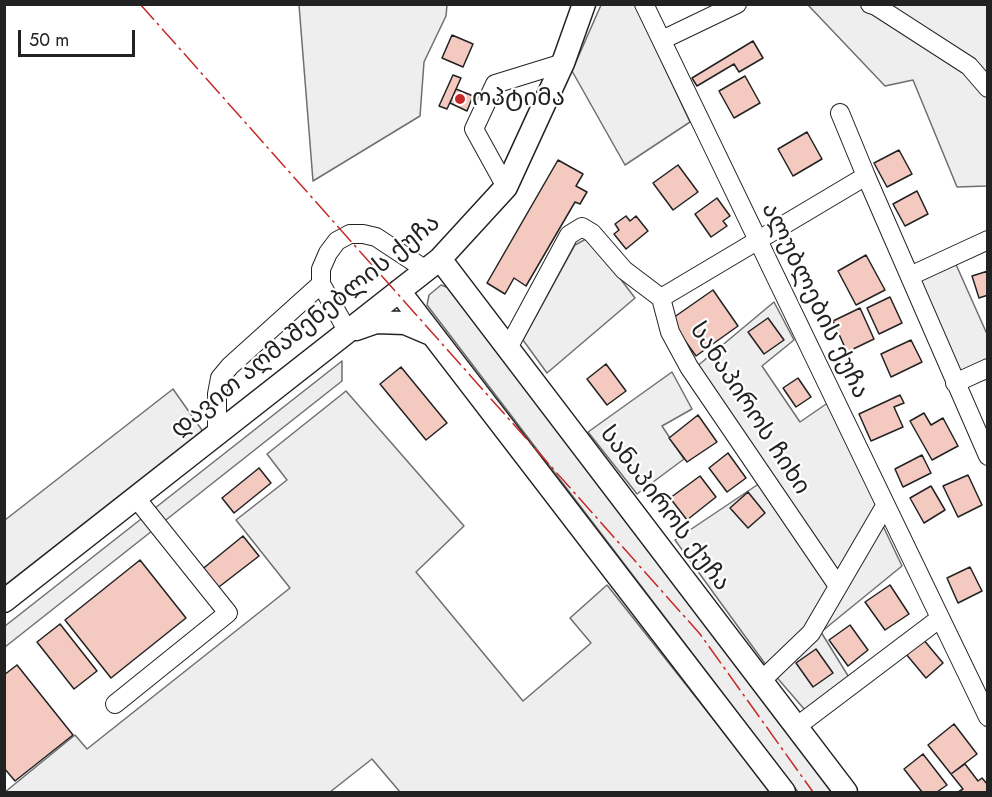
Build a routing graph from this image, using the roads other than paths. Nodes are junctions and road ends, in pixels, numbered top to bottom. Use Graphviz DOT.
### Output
graph roads {
  1 [pos="584,4"];
  2 [pos="644,4"];
  3 [pos="737,4"];
  4 [pos="870,4"];
  5 [pos="662,40"];
  6 [pos="563,63"];
  7 [pos="987,88"];
  8 [pos="840,113"];
  9 [pos="866,176"];
  10 [pos="506,187"];
  11 [pos="987,240"];
  12 [pos="759,241"];
  13 [pos="433,264"];
  14 [pos="910,276"];
  15 [pos="321,284"];
  16 [pos="399,291"];
  17 [pos="661,298"];
  18 [pos="348,332"];
  19 [pos="432,334"];
  20 [pos="508,348"];
  21 [pos="987,368"];
  22 [pos="955,383"];
  23 [pos="218,434"];
  24 [pos="987,456"];
  25 [pos="136,498"];
  26 [pos="885,506"];
  27 [pos="838,586"];
  28 [pos="4,601"];
  29 [pos="939,619"];
  30 [pos="760,681"];
  31 [pos="115,704"];
  32 [pos="987,717"];
  33 [pos="796,727"];
  34 [pos="784,792"];
  35 [pos="846,792"];
  1 -- 6 [label="main road, დავით აღმაშენებლის ქუჩა"];
  2 -- 5 [label="street, ალუბლების ქუჩა"];
  3 -- 5 [label="street"];
  4 -- 7 [label="street"];
  5 -- 12 [label="street, ალუბლების ქუჩა"];
  6 -- 10 [label="main road, დავით აღმაშენებლის ქუჩა"];
  6 -- 10 [label="street"];
  8 -- 9 [label="street"];
  9 -- 12 [label="street"];
  9 -- 14 [label="street"];
  10 -- 13 [label="main road, დავით აღმაშენებლის ქუჩა"];
  11 -- 14 [label="street"];
  12 -- 17 [label="street"];
  12 -- 26 [label="street, ალუბლების ქუჩა"];
  13 -- 15 [label="street"];
  13 -- 16 [label="main road, დავით აღმაშენებლის ქუჩა"];
  13 -- 20 [label="main road, სანაპიროს ქუჩა"];
  14 -- 22 [label="street"];
  15 -- 18 [label="street"];
  15 -- 23 [label="street"];
  16 -- 18 [label="main road, დავით აღმაშენებლის ქუჩა"];
  16 -- 19 [label="main road"];
  17 -- 20 [label="street"];
  17 -- 27 [label="street, სანაპიროს ჩიხი"];
  18 -- 19 [label="main road"];
  18 -- 23 [label="main road, დავით აღმაშენებლის ქუჩა"];
  19 -- 34 [label="main road"];
  20 -- 30 [label="main road, სანაპიროს ქუჩა"];
  21 -- 22 [label="street"];
  22 -- 24 [label="street"];
  23 -- 25 [label="main road, დავით აღმაშენებლის ქუჩა"];
  25 -- 28 [label="main road, დავით აღმაშენებლის ქუჩა"];
  25 -- 31 [label="street"];
  26 -- 27 [label="street"];
  26 -- 29 [label="street, ალუბლების ქუჩა"];
  27 -- 30 [label="street"];
  29 -- 32 [label="street, ალუბლების ქუჩა"];
  29 -- 33 [label="street"];
  30 -- 33 [label="main road, სანაპიროს ქუჩა"];
  33 -- 35 [label="main road, სანაპიროს ქუჩა"];
}
